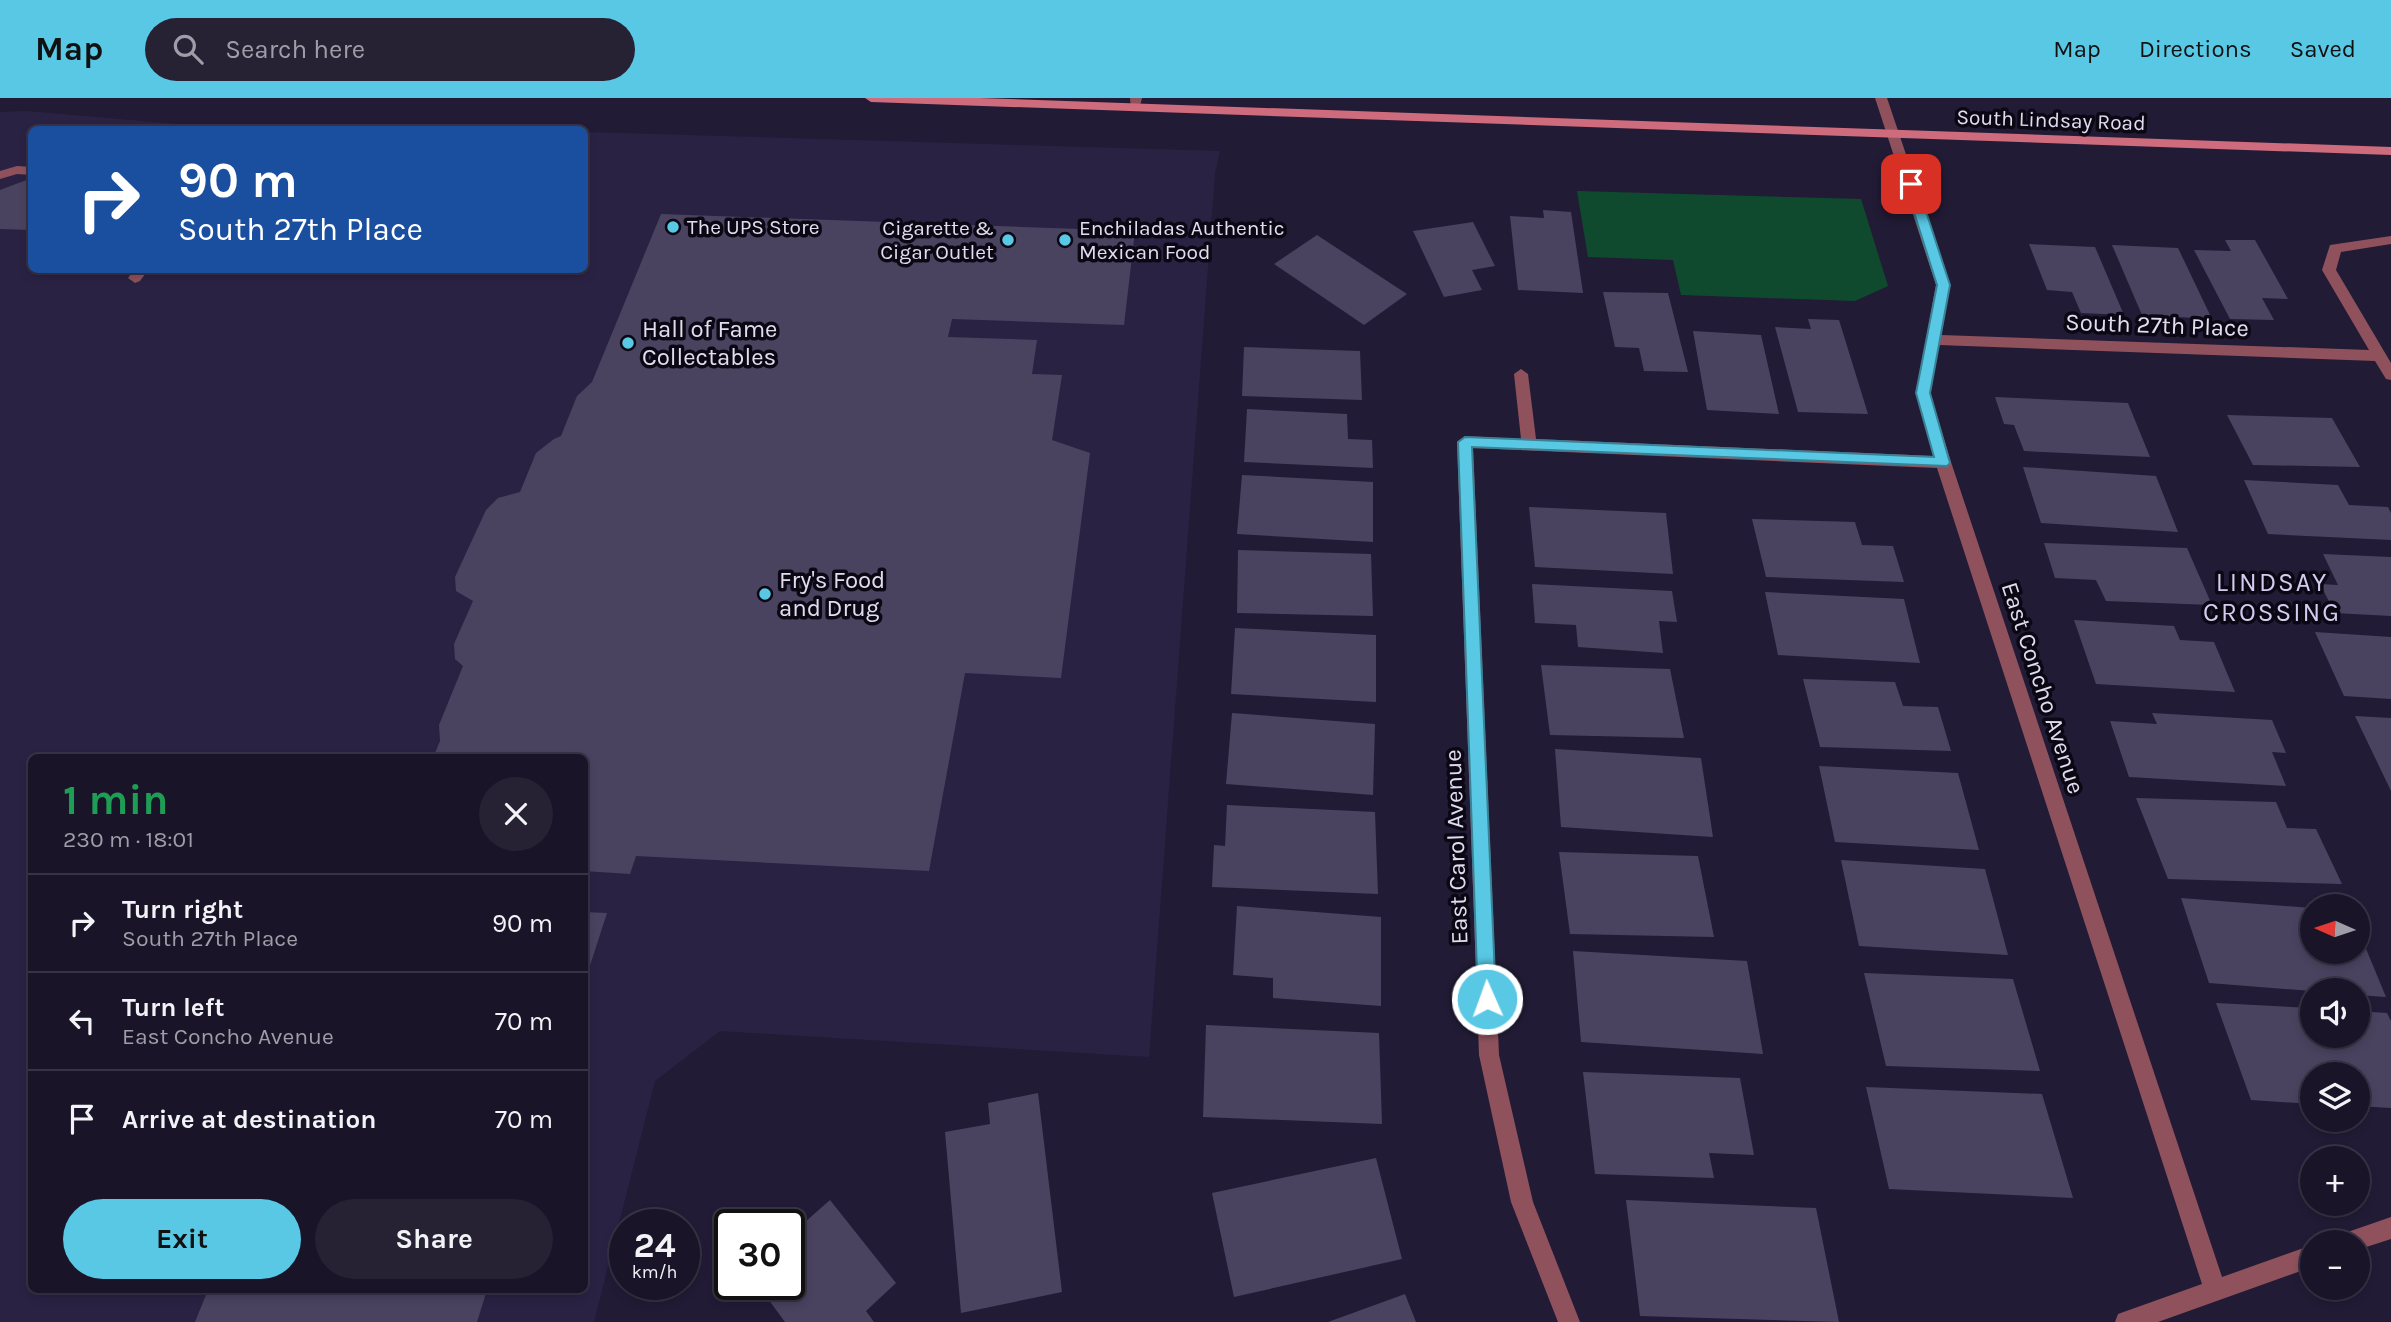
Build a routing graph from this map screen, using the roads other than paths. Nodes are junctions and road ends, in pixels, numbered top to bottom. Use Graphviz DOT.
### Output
graph roads {
  1 [pos="871,98"];
  2 [pos="1881,98"];
  3 [pos="1135,102"];
  4 [pos="1895,134"];
  5 [pos="2391,151"];
  6 [pos="28,171"];
  7 [pos="0,175"];
  8 [pos="2391,240"];
  9 [pos="1932,340"];
  10 [pos="2380,356"];
  11 [pos="1521,374"];
  12 [pos="2391,375"];
  13 [pos="1528,445"];
  14 [pos="1942,463"];
  15 [pos="2391,1228"];
  16 [pos="2370,1235"];
  17 [pos="2300,1260"];
  18 [pos="2215,1289"];
  19 [pos="1569,1322"];
  20 [pos="2126,1322"];
  1 -- 3 [label="main road, South Lindsay Road"];
  2 -- 4 [label="street, East Concho Avenue"];
  3 -- 4 [label="main road, South Lindsay Road"];
  4 -- 5 [label="main road, South Lindsay Road"];
  4 -- 9 [label="street, East Concho Avenue"];
  6 -- 7 [label="street"];
  8 -- 10 [label="street"];
  9 -- 10 [label="street, South 27th Place"];
  9 -- 14 [label="street, East Concho Avenue"];
  10 -- 12 [label="street"];
  11 -- 13 [label="street"];
  13 -- 14 [label="street"];
  13 -- 19 [label="street, East Carol Avenue"];
  14 -- 18 [label="street, East Concho Avenue"];
  15 -- 16 [label="street"];
  17 -- 18 [label="street"];
  18 -- 20 [label="street"];
}
